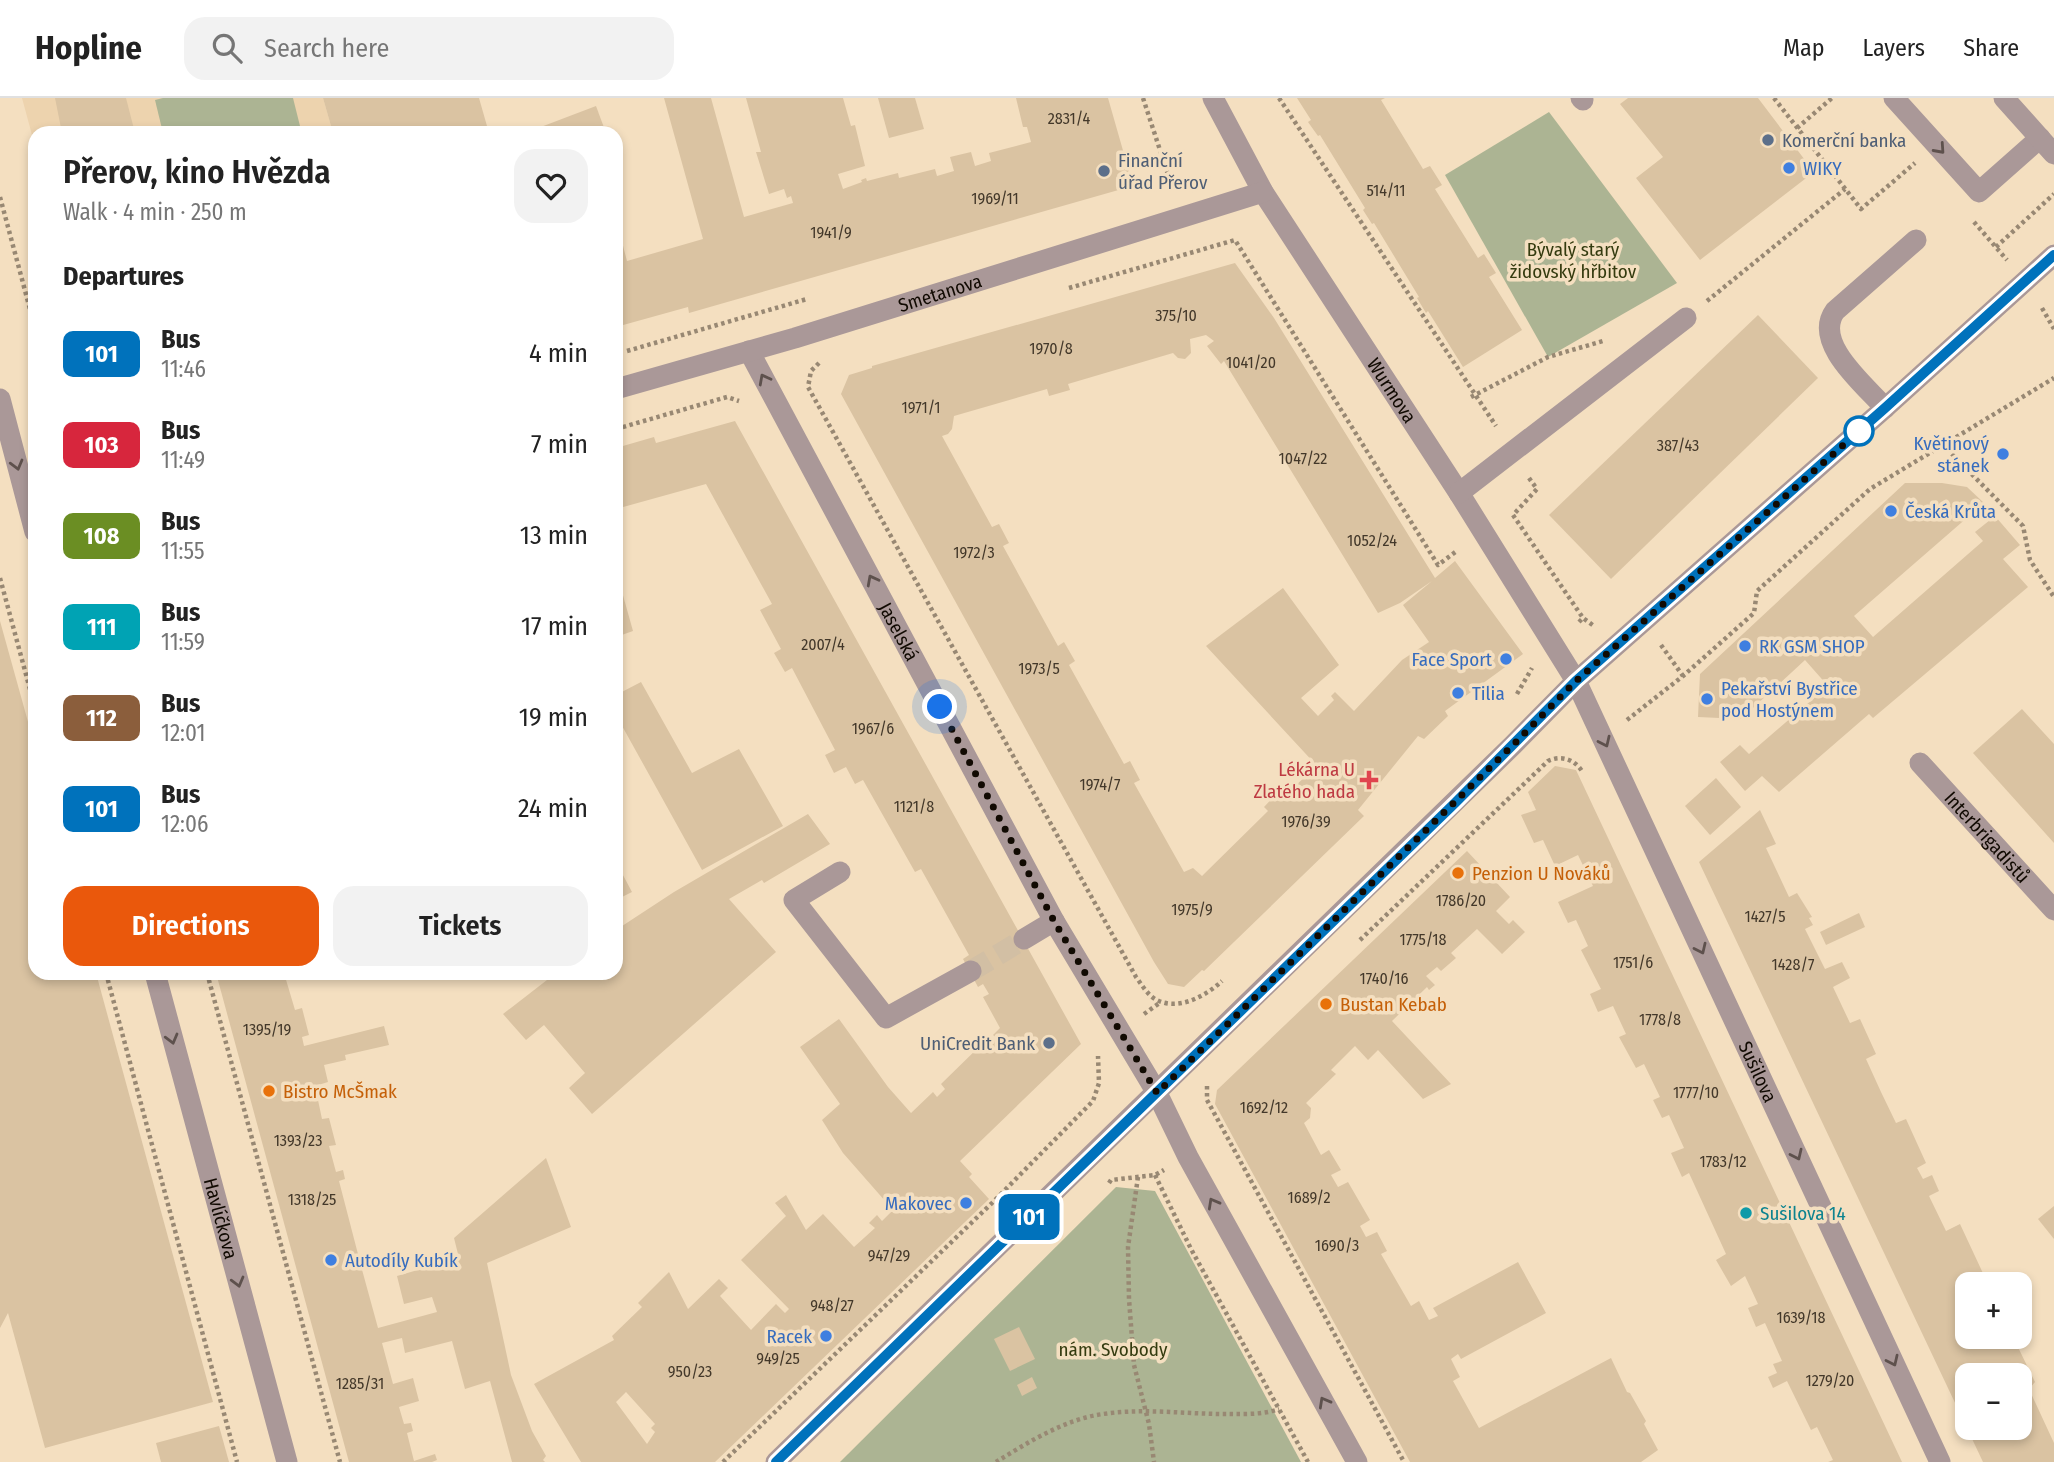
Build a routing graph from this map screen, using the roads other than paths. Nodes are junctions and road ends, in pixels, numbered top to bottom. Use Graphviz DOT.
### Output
graph roads {
  1 [pos="1213,98"];
  2 [pos="1894,98"];
  3 [pos="2004,98"];
  4 [pos="2040,138"];
  5 [pos="2054,154"];
  6 [pos="1264,192"];
  7 [pos="1916,240"];
  8 [pos="2054,255"];
  9 [pos="1686,318"];
  10 [pos="749,351"];
  11 [pos="623,387"];
  12 [pos="0,399"];
  13 [pos="1885,408"];
  14 [pos="1459,493"];
  15 [pos="28,505"];
  16 [pos="1576,681"];
  17 [pos="1920,763"];
  18 [pos="840,872"];
  19 [pos="2054,909"];
  20 [pos="1054,921"];
  21 [pos="1024,939"];
  22 [pos="971,971"];
  23 [pos="157,980"];
  24 [pos="1157,1093"];
  25 [pos="287,1462"];
  26 [pos="776,1462"];
  27 [pos="1357,1462"];
  28 [pos="1940,1462"];
  1 -- 6 [label="street, Wurmova"];
  2 -- 4 [label="street, one-way"];
  3 -- 4 [label="street"];
  4 -- 5 [label="street"];
  6 -- 10 [label="street, Smetanova"];
  6 -- 14 [label="street, Wurmova"];
  7 -- 13 [label="street"];
  8 -- 13 [label="street"];
  9 -- 14 [label="street"];
  10 -- 11 [label="street, Smetanova"];
  20 -- 10 [label="street, Jaselská, one-way"];
  12 -- 15 [label="street, one-way"];
  13 -- 16 [label="street"];
  14 -- 16 [label="street, Wurmova"];
  16 -- 24 [label="street"];
  16 -- 28 [label="street, Sušilova, one-way"];
  17 -- 19 [label="street, Interbrigadistů"];
  18 -- 22 [label="street"];
  20 -- 21 [label="street"];
  20 -- 24 [label="street, Jaselská"];
  23 -- 25 [label="street, Havlíčkova, one-way"];
  24 -- 26 [label="street"];
  27 -- 24 [label="street, one-way"];
}
